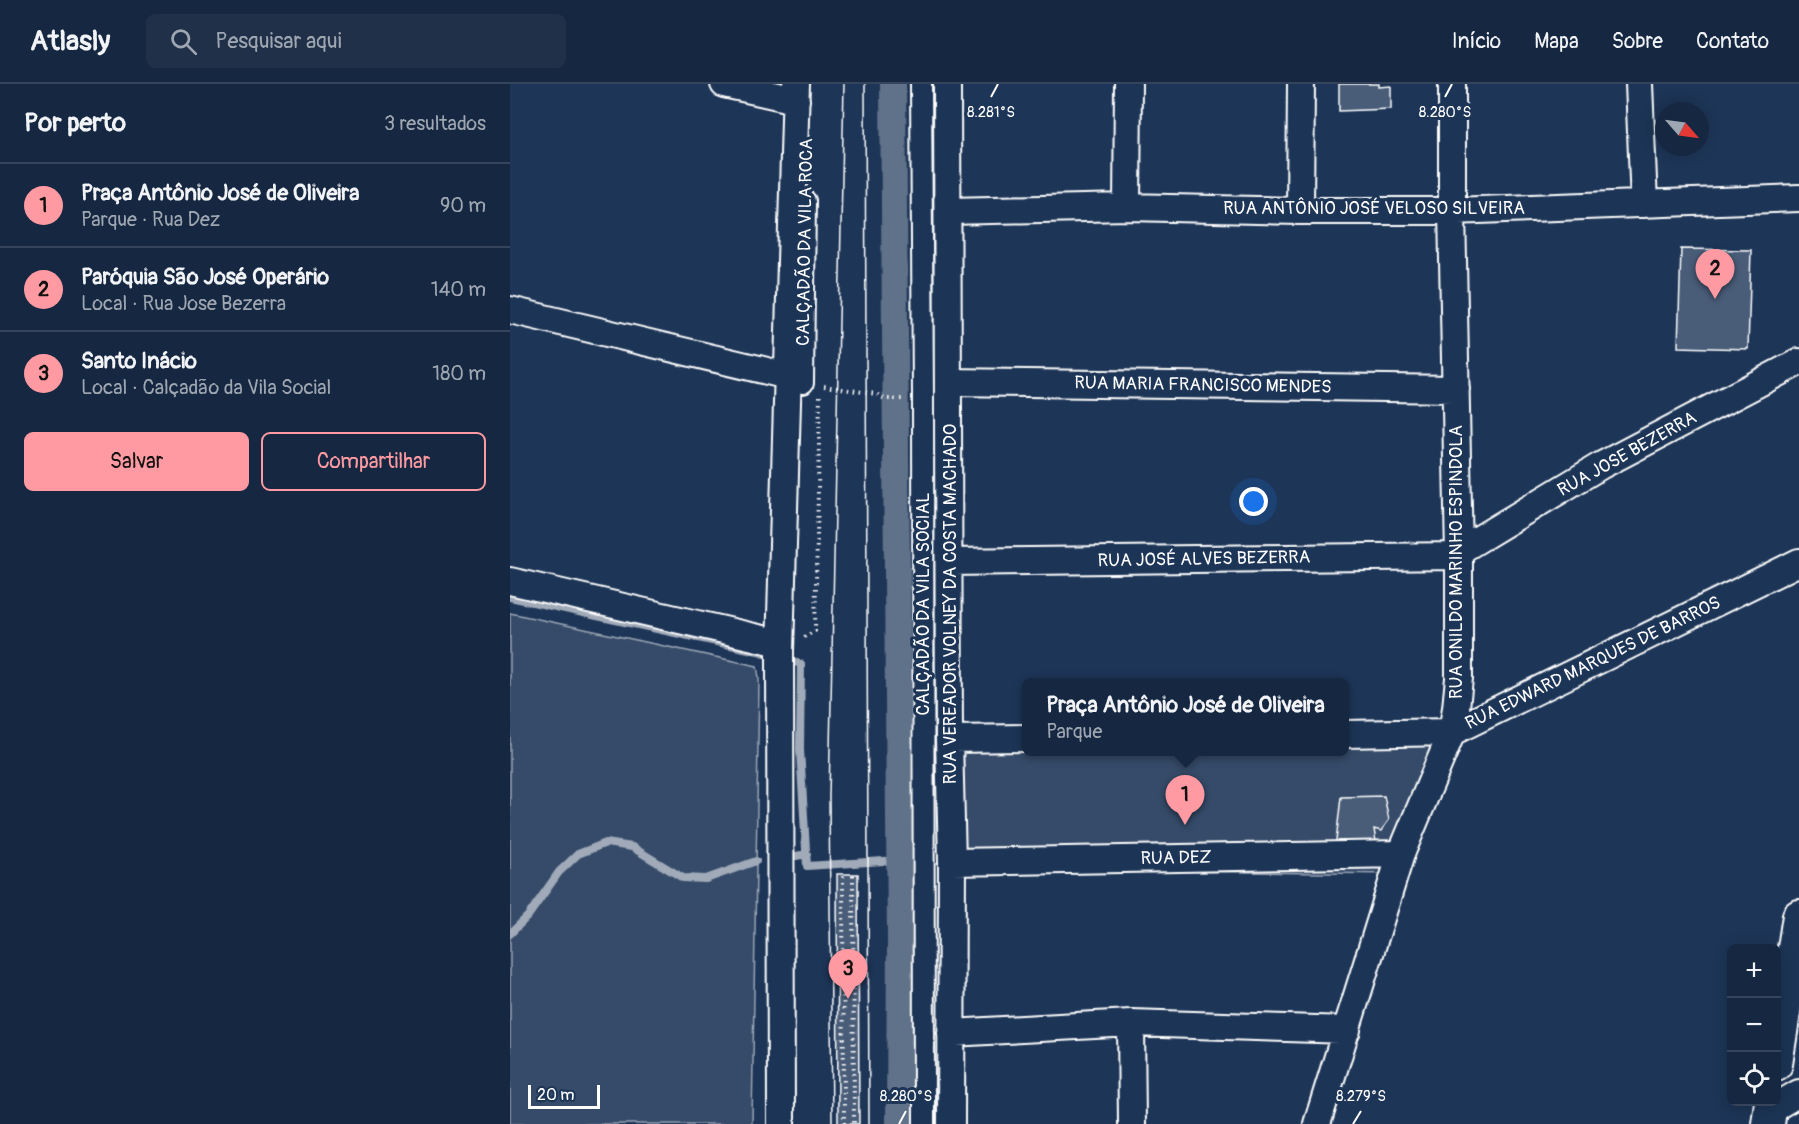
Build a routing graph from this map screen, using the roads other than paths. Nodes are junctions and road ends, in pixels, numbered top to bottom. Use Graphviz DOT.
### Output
graph roads {
  1 [pos="724,84"];
  2 [pos="921,84"];
  3 [pos="947,84"];
  4 [pos="1128,84"];
  5 [pos="1301,84"];
  6 [pos="1452,84"];
  7 [pos="1639,84"];
  8 [pos="799,89"];
  9 [pos="1799,198"];
  10 [pos="1644,204"];
  11 [pos="1127,207"];
  12 [pos="948,211"];
  13 [pos="1300,211"];
  14 [pos="1452,211"];
  15 [pos="510,310"];
  16 [pos="1799,362"];
  17 [pos="788,376"];
  18 [pos="949,382"];
  19 [pos="1456,389"];
  20 [pos="1459,554"];
  21 [pos="949,562"];
  22 [pos="1799,562"];
  23 [pos="510,581"];
  24 [pos="780,654"];
  25 [pos="1452,732"];
  26 [pos="1349,734"];
  27 [pos="1022,738"];
  28 [pos="949,739"];
  29 [pos="1401,854"];
  30 [pos="952,862"];
  31 [pos="1799,916"];
  32 [pos="1131,1023"];
  33 [pos="1347,1030"];
  34 [pos="951,1033"];
  35 [pos="1778,1052"];
  36 [pos="1799,1093"];
  37 [pos="1770,1112"];
  38 [pos="781,1124"];
  39 [pos="924,1124"];
  40 [pos="951,1124"];
  41 [pos="1132,1124"];
  42 [pos="1317,1124"];
  1 -- 8 [label="street"];
  2 -- 39 [label="street, CALÇADÃO DA VILA SOCIAL"];
  3 -- 12 [label="street, RUA VEREADOR VOLNEY DA COSTA MACHADO"];
  4 -- 11 [label="street"];
  5 -- 13 [label="street"];
  6 -- 14 [label="street, RUA ONILDO MARINHO ESPINDOLA"];
  7 -- 10 [label="street"];
  8 -- 17 [label="street"];
  9 -- 10 [label="street, RUA ANTÔNIO JOSÉ VELOSO SILVEIRA"];
  10 -- 14 [label="street, RUA ANTÔNIO JOSÉ VELOSO SILVEIRA"];
  11 -- 12 [label="street, RUA ANTÔNIO JOSÉ VELOSO SILVEIRA"];
  11 -- 13 [label="street, RUA ANTÔNIO JOSÉ VELOSO SILVEIRA"];
  12 -- 18 [label="street, RUA VEREADOR VOLNEY DA COSTA MACHADO"];
  13 -- 14 [label="street, RUA ANTÔNIO JOSÉ VELOSO SILVEIRA"];
  14 -- 19 [label="street, RUA ONILDO MARINHO ESPINDOLA"];
  15 -- 17 [label="street"];
  16 -- 20 [label="street, RUA JOSE BEZERRA"];
  17 -- 24 [label="street"];
  18 -- 19 [label="street, RUA MARIA FRANCISCO MENDES"];
  18 -- 21 [label="street, RUA VEREADOR VOLNEY DA COSTA MACHADO"];
  19 -- 20 [label="street, RUA ONILDO MARINHO ESPINDOLA"];
  20 -- 21 [label="street, RUA JOSÉ ALVES BEZERRA"];
  20 -- 25 [label="street, RUA ONILDO MARINHO ESPINDOLA"];
  21 -- 28 [label="street, RUA VEREADOR VOLNEY DA COSTA MACHADO"];
  22 -- 25 [label="street, RUA EDWARD MARQUES DE BARROS"];
  23 -- 24 [label="street"];
  24 -- 38 [label="street"];
  25 -- 26 [label="street, RUA EDWARD MARQUES DE BARROS"];
  25 -- 29 [label="street, RUA ONILDO MARINHO ESPINDOLA"];
  27 -- 28 [label="street"];
  28 -- 30 [label="street, RUA VEREADOR VOLNEY DA COSTA MACHADO"];
  29 -- 30 [label="street, RUA DEZ"];
  29 -- 33 [label="street, RUA ONILDO MARINHO ESPINDOLA"];
  30 -- 34 [label="street, RUA VEREADOR VOLNEY DA COSTA MACHADO"];
  31 -- 35 [label="street"];
  32 -- 33 [label="street"];
  32 -- 34 [label="street"];
  32 -- 41 [label="street"];
  33 -- 42 [label="street, RUA ONILDO MARINHO ESPINDOLA"];
  34 -- 40 [label="street, RUA VEREADOR VOLNEY DA COSTA MACHADO"];
  36 -- 37 [label="street"];
}
